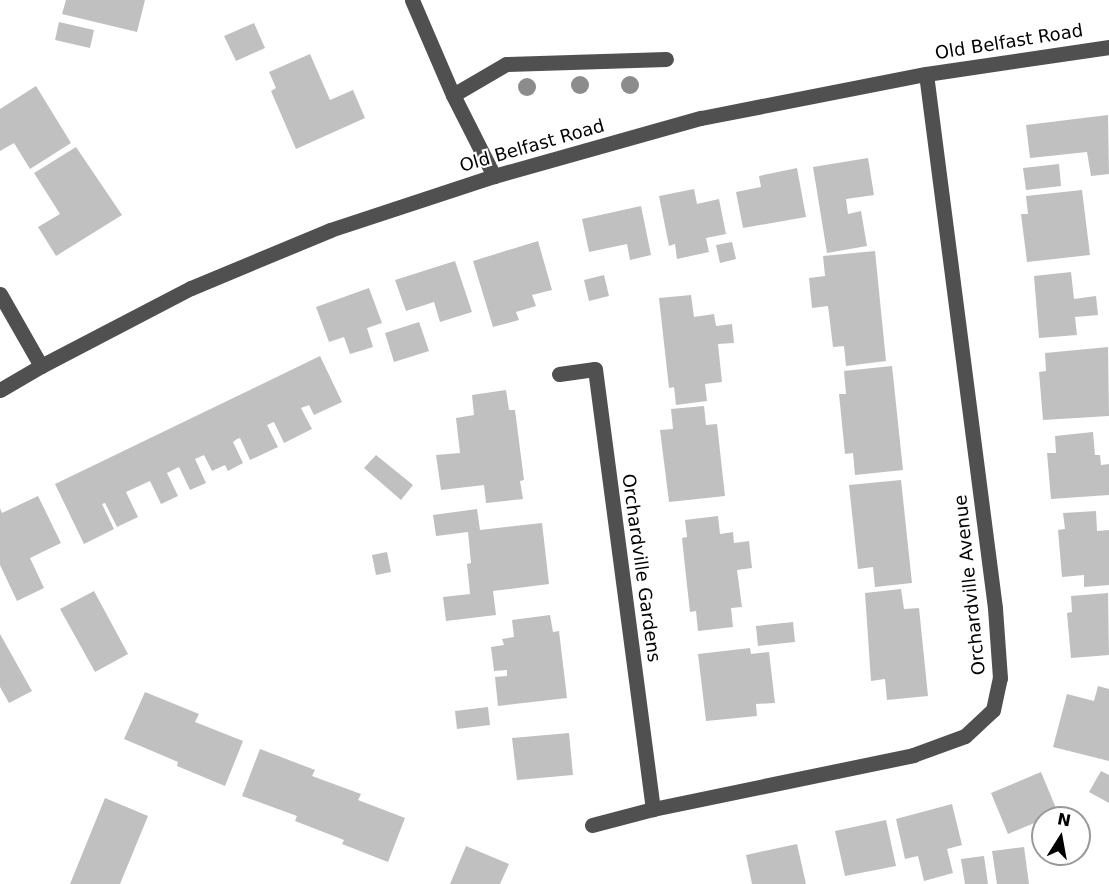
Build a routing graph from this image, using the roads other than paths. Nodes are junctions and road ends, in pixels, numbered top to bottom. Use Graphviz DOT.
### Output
graph roads {
  1 [pos="412,0"];
  2 [pos="1109,47"];
  3 [pos="666,59"];
  4 [pos="926,74"];
  5 [pos="453,95"];
  6 [pos="494,176"];
  7 [pos="0,294"];
  8 [pos="41,366"];
  9 [pos="559,374"];
  10 [pos="0,390"];
  11 [pos="653,809"];
  12 [pos="592,825"];
  1 -- 5 [label="street"];
  2 -- 4 [label="street, Old Belfast Road"];
  3 -- 5 [label="street"];
  4 -- 6 [label="street, Old Belfast Road"];
  4 -- 11 [label="street, Orchardville Avenue"];
  5 -- 6 [label="street"];
  6 -- 8 [label="street, Old Belfast Road"];
  7 -- 8 [label="street"];
  8 -- 10 [label="street, Old Belfast Road"];
  9 -- 11 [label="street, Orchardville Gardens"];
  11 -- 12 [label="street, Orchardville Avenue"];
}
